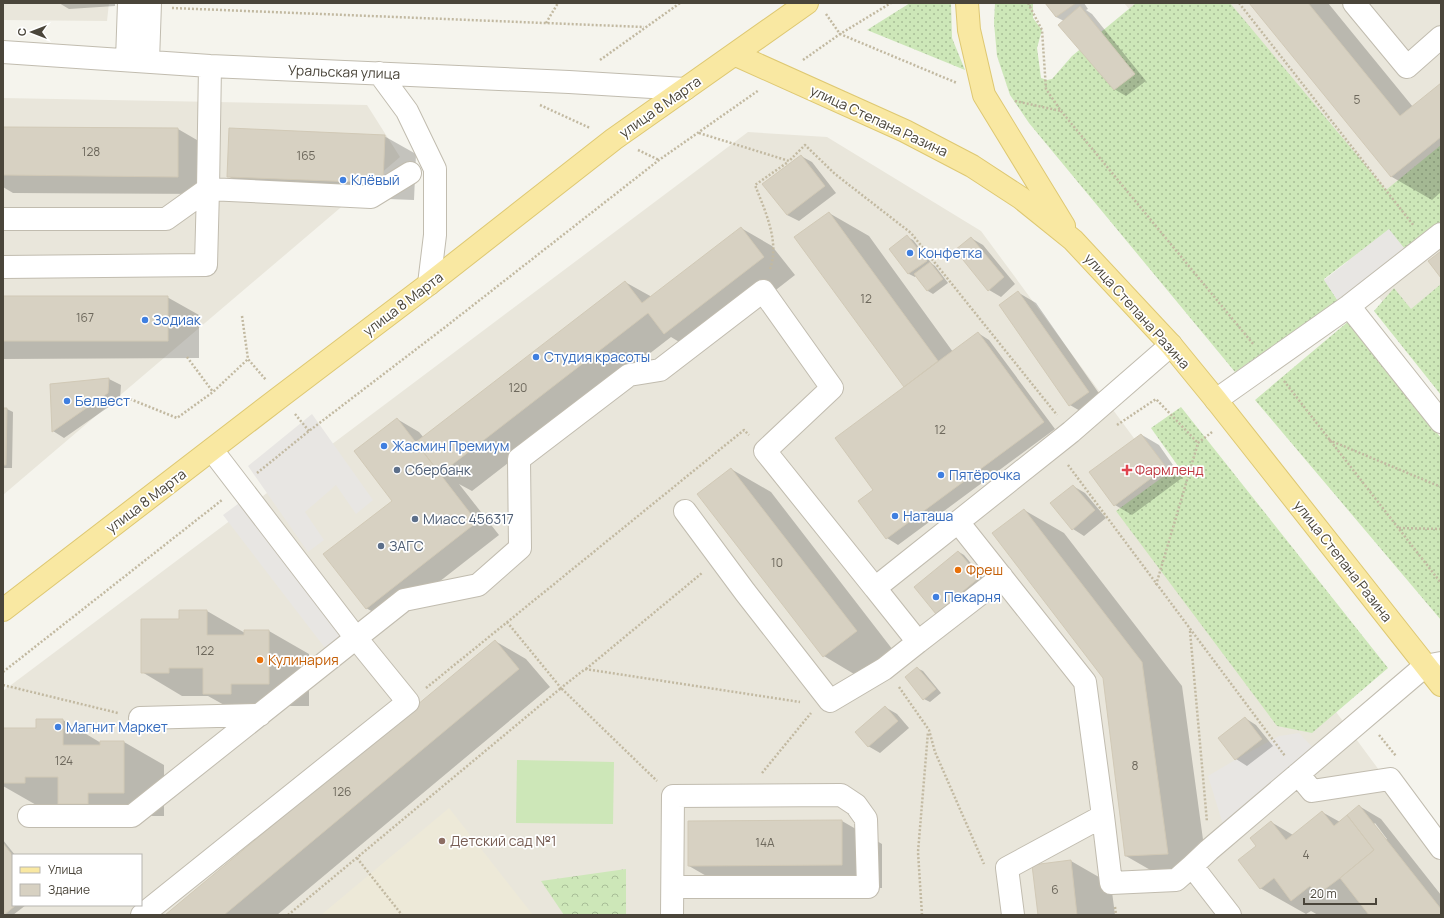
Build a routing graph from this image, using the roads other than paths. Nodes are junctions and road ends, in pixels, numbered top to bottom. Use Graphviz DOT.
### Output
graph roads {
  1 [pos="967,3"];
  2 [pos="1354,3"];
  3 [pos="143,4"];
  4 [pos="815,6"];
  5 [pos="1441,37"];
  6 [pos="3,52"];
  7 [pos="736,54"];
  8 [pos="138,60"];
  9 [pos="210,66"];
  10 [pos="379,73"];
  11 [pos="686,90"];
  12 [pos="410,173"];
  13 [pos="208,189"];
  14 [pos="3,220"];
  15 [pos="1435,238"];
  16 [pos="1073,240"];
  17 [pos="3,267"];
  18 [pos="429,284"];
  19 [pos="1349,306"];
  20 [pos="1171,345"];
  21 [pos="1216,400"];
  22 [pos="1441,422"];
  23 [pos="212,450"];
  24 [pos="685,511"];
  25 [pos="958,522"];
  26 [pos="1002,577"];
  27 [pos="875,588"];
  28 [pos="3,610"];
  29 [pos="356,638"];
  30 [pos="918,642"];
  31 [pos="1433,664"];
  32 [pos="1441,684"];
  33 [pos="260,715"];
  34 [pos="140,718"];
  35 [pos="1298,774"];
  36 [pos="29,816"];
  37 [pos="1103,816"];
  38 [pos="1441,848"];
  39 [pos="1192,866"];
  40 [pos="673,887"];
  41 [pos="142,915"];
  42 [pos="672,915"];
  43 [pos="1013,915"];
  44 [pos="1230,915"];
  1 -- 16 [label="main road"];
  2 -- 5 [label="street"];
  3 -- 8 [label="street"];
  4 -- 7 [label="main road, улица 8 Марта"];
  6 -- 8 [label="street, Уральская улица"];
  7 -- 11 [label="main road, улица 8 Марта"];
  7 -- 16 [label="main road, улица Степана Разина"];
  8 -- 9 [label="street, Уральская улица"];
  9 -- 10 [label="street, Уральская улица"];
  9 -- 13 [label="street"];
  10 -- 11 [label="street, Уральская улица"];
  10 -- 18 [label="street"];
  11 -- 18 [label="main road, улица 8 Марта"];
  12 -- 13 [label="street"];
  13 -- 14 [label="street"];
  13 -- 17 [label="street"];
  15 -- 19 [label="street"];
  16 -- 20 [label="main road, улица Степана Разина"];
  18 -- 23 [label="main road, улица 8 Марта"];
  19 -- 21 [label="street"];
  19 -- 22 [label="street"];
  20 -- 21 [label="main road, улица Степана Разина"];
  20 -- 25 [label="street"];
  21 -- 31 [label="main road, улица Степана Разина"];
  23 -- 28 [label="main road, улица 8 Марта"];
  23 -- 29 [label="street"];
  24 -- 30 [label="street"];
  25 -- 26 [label="street"];
  25 -- 27 [label="street"];
  26 -- 30 [label="street"];
  26 -- 37 [label="street"];
  27 -- 29 [label="street"];
  27 -- 30 [label="street"];
  29 -- 33 [label="street"];
  29 -- 41 [label="street"];
  31 -- 32 [label="main road, улица Степана Разина"];
  31 -- 35 [label="street"];
  33 -- 34 [label="street"];
  33 -- 36 [label="street"];
  35 -- 38 [label="street"];
  35 -- 39 [label="street"];
  37 -- 39 [label="street"];
  37 -- 43 [label="street"];
  39 -- 44 [label="street"];
  40 -- 40 [label="street"];
  40 -- 42 [label="street"];
}
